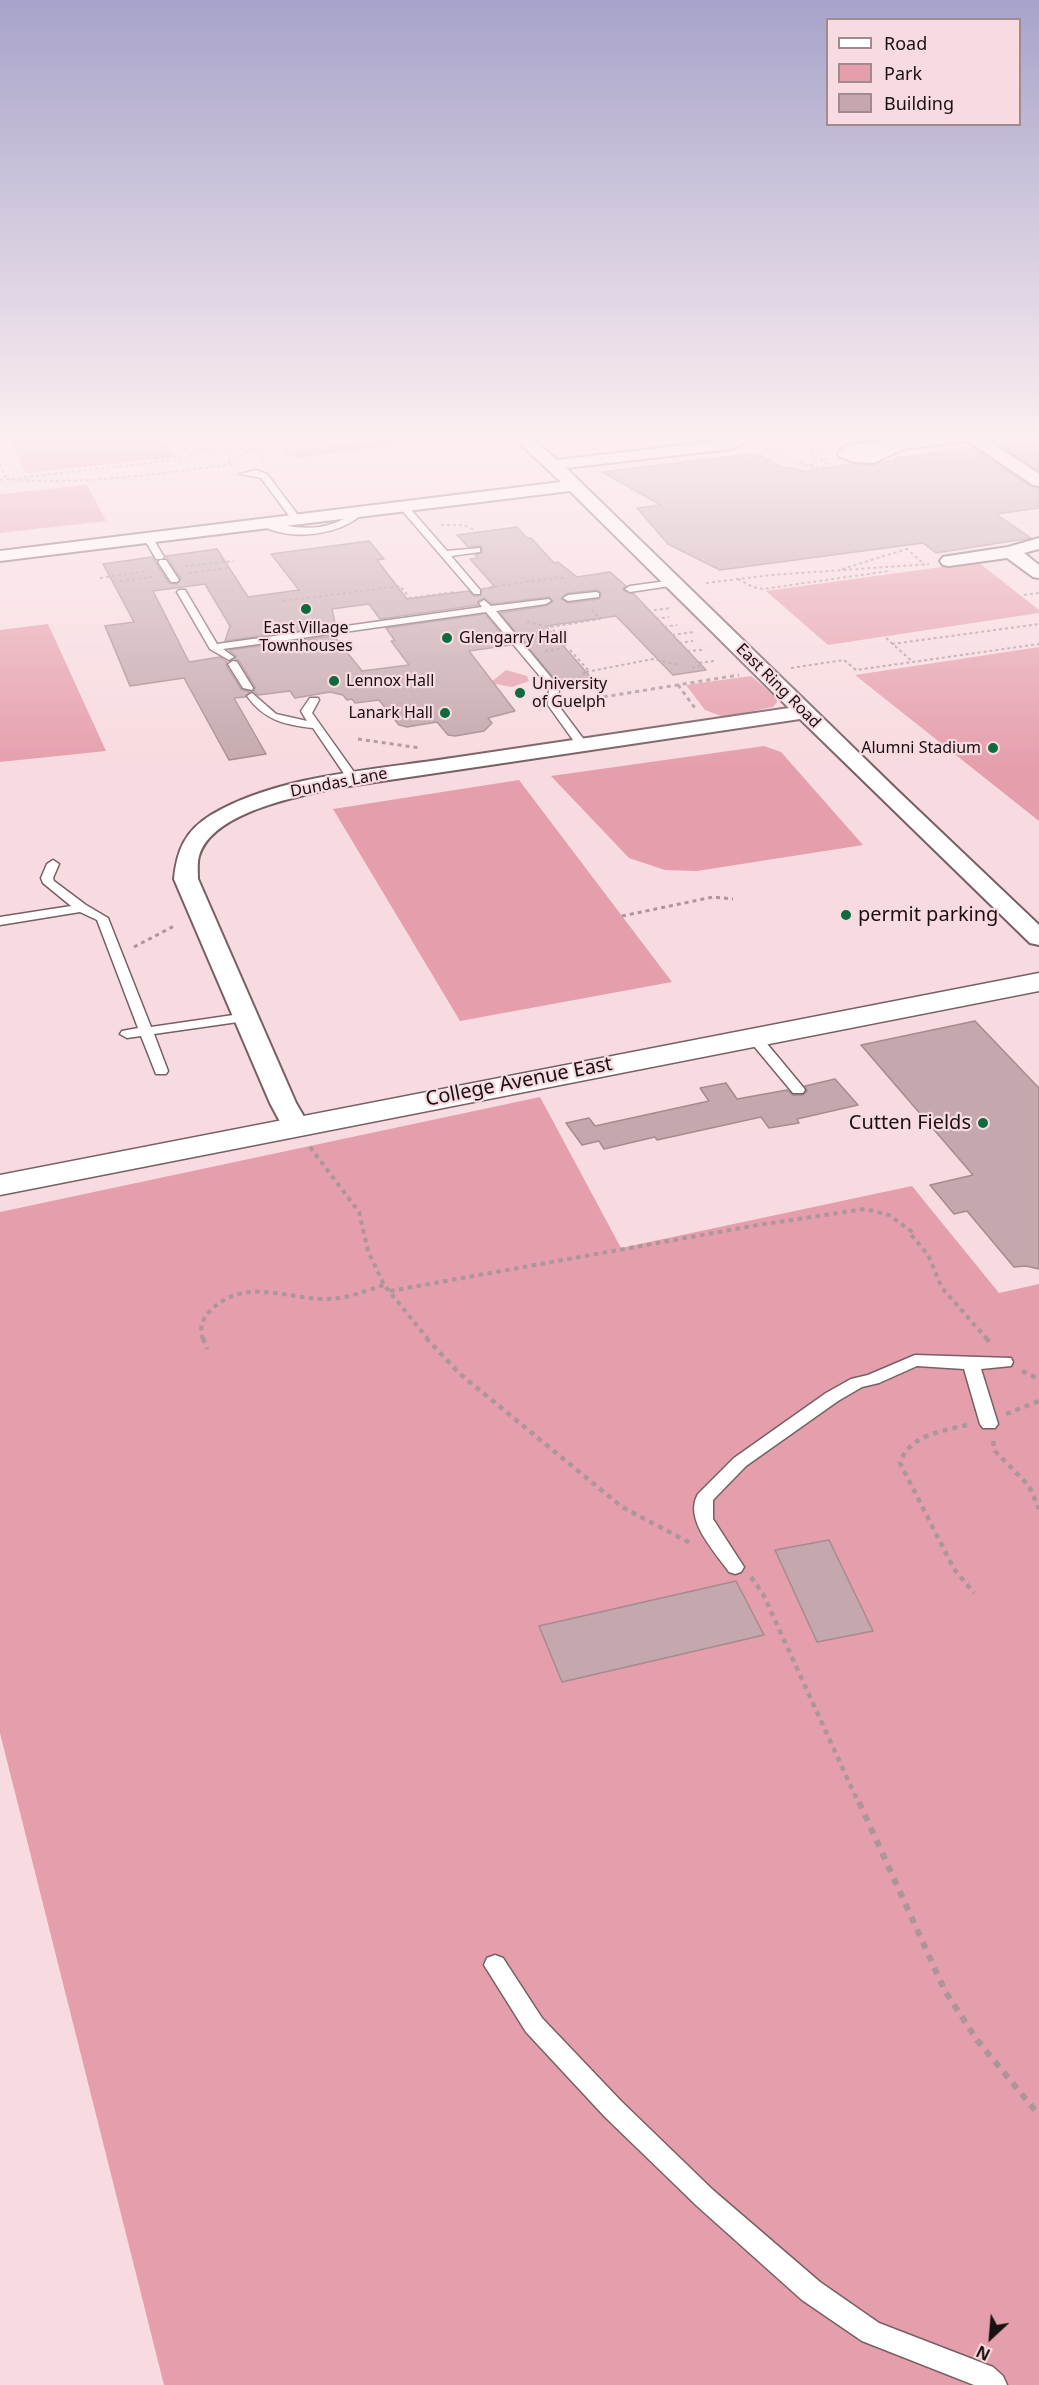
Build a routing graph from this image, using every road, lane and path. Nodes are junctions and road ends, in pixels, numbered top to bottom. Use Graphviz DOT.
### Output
graph roads {
  1 [pos="83,545"];
  2 [pos="153,545"];
  3 [pos="437,545"];
  4 [pos="634,545"];
  5 [pos="1032,545"];
  6 [pos="477,550"];
  7 [pos="1010,552"];
  8 [pos="445,554"];
  9 [pos="0,556"];
  10 [pos="949,561"];
  11 [pos="926,565"];
  12 [pos="908,568"];
  13 [pos="837,570"];
  14 [pos="1039,573"];
  15 [pos="736,577"];
  16 [pos="174,580"];
  17 [pos="674,583"];
  18 [pos="706,583"];
  19 [pos="630,589"];
  20 [pos="182,592"];
  21 [pos="477,592"];
  22 [pos="1039,593"];
  23 [pos="596,595"];
  24 [pos="1024,595"];
  25 [pos="568,598"];
  26 [pos="546,601"];
  27 [pos="486,606"];
  28 [pos="669,618"];
  29 [pos="656,619"];
  30 [pos="527,622"];
  31 [pos="1039,624"];
  32 [pos="677,625"];
  33 [pos="551,627"];
  34 [pos="664,627"];
  35 [pos="695,632"];
  36 [pos="672,635"];
  37 [pos="886,638"];
  38 [pos="693,641"];
  39 [pos="679,643"];
  40 [pos="892,644"];
  41 [pos="214,647"];
  42 [pos="570,650"];
  43 [pos="702,650"];
  44 [pos="687,651"];
  45 [pos="714,661"];
  46 [pos="913,662"];
  47 [pos="679,665"];
  48 [pos="692,667"];
  49 [pos="588,670"];
  50 [pos="577,680"];
  51 [pos="314,700"];
  52 [pos="804,712"];
  53 [pos="317,726"];
  54 [pos="582,745"];
  55 [pos="353,779"];
  56 [pos="53,864"];
  57 [pos="733,899"];
  58 [pos="82,908"];
  59 [pos="622,916"];
  60 [pos="0,921"];
  61 [pos="176,926"];
  62 [pos="1039,938"];
  63 [pos="116,957"];
  64 [pos="1039,981"];
  65 [pos="247,1017"];
  66 [pos="145,1032"];
  67 [pos="127,1034"];
  68 [pos="753,1036"];
  69 [pos="161,1071"];
  70 [pos="798,1090"];
  71 [pos="296,1127"];
  72 [pos="0,1185"];
  73 [pos="384,1285"];
  74 [pos="390,1291"];
  75 [pos="207,1349"];
  76 [pos="1005,1362"];
  77 [pos="972,1364"];
  78 [pos="1039,1379"];
  79 [pos="989,1424"];
  80 [pos="952,1428"];
  81 [pos="1039,1509"];
  82 [pos="694,1545"];
  83 [pos="735,1567"];
  84 [pos="974,1593"];
  85 [pos="495,1965"];
  86 [pos="1039,2115"];
  87 [pos="994,2385"];
  1 -- 9 [label="street"];
  2 -- 16 [label="lane"];
  3 -- 8 [label="lane"];
  4 -- 17 [label="street, East Ring Road"];
  5 -- 7 [label="street"];
  6 -- 8 [label="lane"];
  7 -- 10 [label="street"];
  7 -- 14 [label="street"];
  8 -- 21 [label="lane"];
  10 -- 11 [label="path"];
  11 -- 12 [label="path"];
  11 -- 13 [label="path"];
  12 -- 13 [label="path"];
  12 -- 15 [label="path"];
  13 -- 15 [label="path"];
  15 -- 18 [label="path"];
  17 -- 19 [label="lane"];
  17 -- 52 [label="street, East Ring Road"];
  20 -- 41 [label="lane"];
  22 -- 24 [label="path"];
  23 -- 25 [label="lane"];
  26 -- 27 [label="lane"];
  27 -- 41 [label="lane"];
  27 -- 54 [label="lane"];
  28 -- 29 [label="path"];
  30 -- 33 [label="path"];
  31 -- 40 [label="path"];
  32 -- 34 [label="path"];
  35 -- 36 [label="path"];
  37 -- 40 [label="path"];
  38 -- 39 [label="path"];
  40 -- 46 [label="path"];
  41 -- 53 [label="lane"];
  42 -- 49 [label="path"];
  43 -- 44 [label="path"];
  45 -- 48 [label="path"];
  47 -- 49 [label="path"];
  49 -- 50 [label="path"];
  51 -- 53 [label="lane"];
  52 -- 54 [label="street, Dundas Lane"];
  52 -- 62 [label="street, East Ring Road"];
  53 -- 55 [label="lane"];
  54 -- 55 [label="street, Dundas Lane"];
  55 -- 65 [label="street, Dundas Lane"];
  56 -- 58 [label="lane"];
  57 -- 59 [label="path"];
  58 -- 60 [label="lane"];
  58 -- 63 [label="lane"];
  61 -- 63 [label="path"];
  63 -- 66 [label="lane"];
  64 -- 68 [label="street, College Avenue East"];
  65 -- 66 [label="lane"];
  65 -- 71 [label="street, Dundas Lane"];
  66 -- 67 [label="lane"];
  66 -- 69 [label="lane"];
  68 -- 70 [label="lane"];
  68 -- 71 [label="street, College Avenue East"];
  71 -- 72 [label="street, College Avenue East"];
  71 -- 73 [label="path"];
  73 -- 74 [label="path"];
  73 -- 75 [label="path"];
  74 -- 76 [label="path"];
  74 -- 82 [label="path"];
  76 -- 77 [label="lane"];
  76 -- 78 [label="path"];
  77 -- 79 [label="lane"];
  77 -- 83 [label="lane"];
  79 -- 81 [label="path"];
  80 -- 84 [label="path"];
  83 -- 86 [label="path"];
  85 -- 87 [label="lane"];
}
